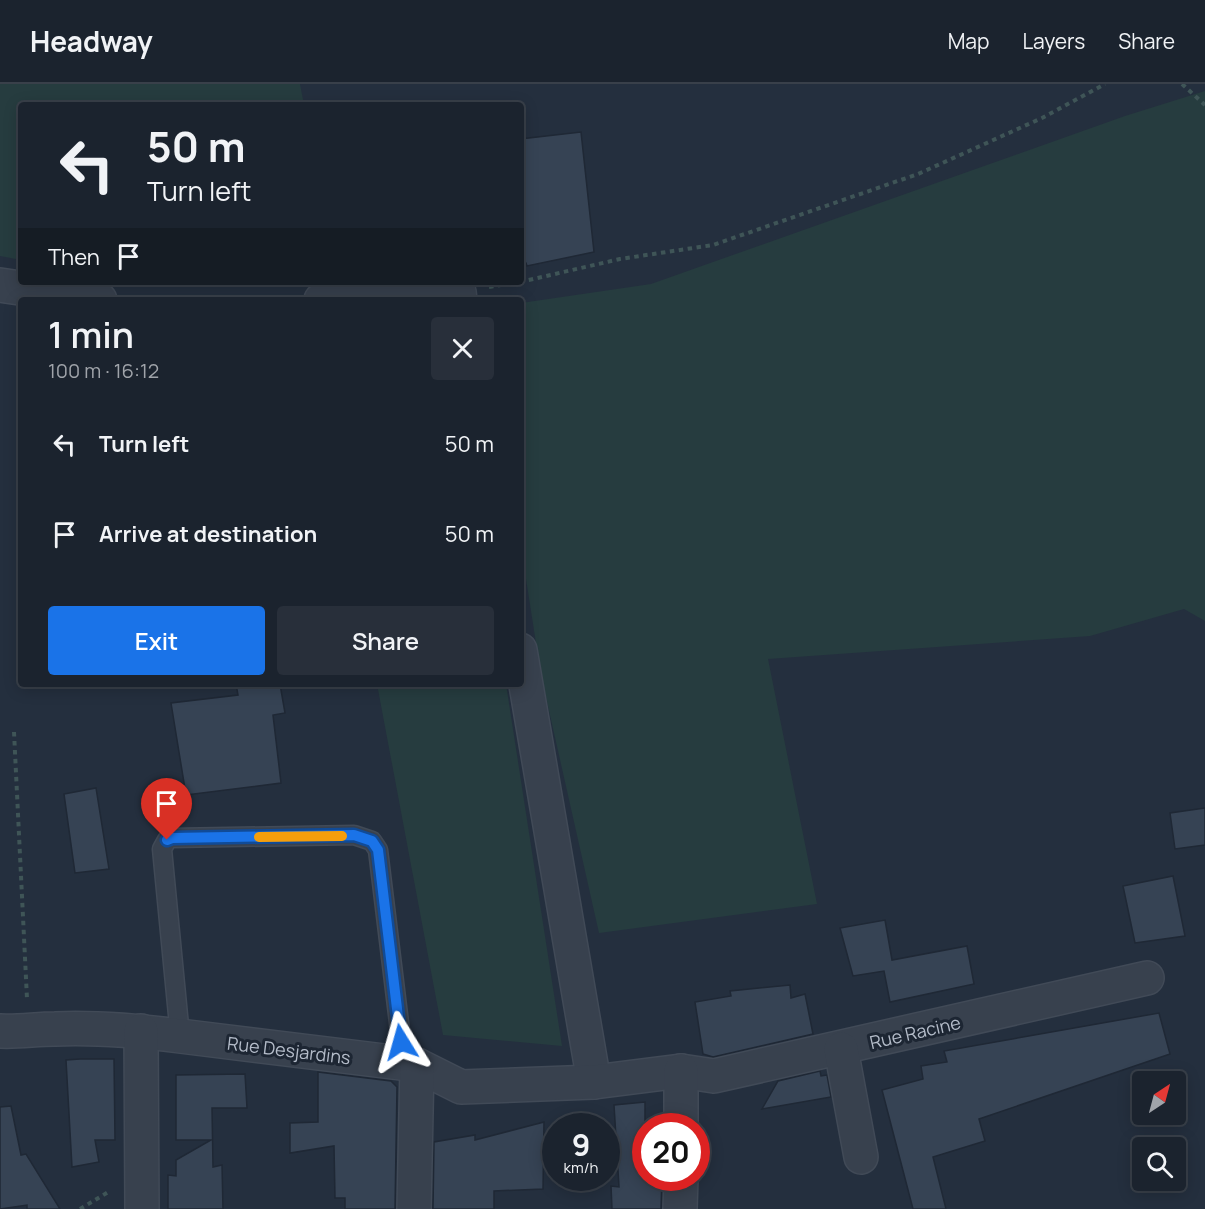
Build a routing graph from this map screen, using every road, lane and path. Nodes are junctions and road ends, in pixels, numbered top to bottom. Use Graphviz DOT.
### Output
graph roads {
  1 [pos="1105,84"];
  2 [pos="1182,84"];
  3 [pos="1205,105"];
  4 [pos="524,281"];
  5 [pos="0,285"];
  6 [pos="80,297"];
  7 [pos="373,297"];
  8 [pos="460,297"];
  9 [pos="524,673"];
  10 [pos="14,732"];
  11 [pos="1147,978"];
  12 [pos="141,1031"];
  13 [pos="15,1032"];
  14 [pos="180,1036"];
  15 [pos="841,1049"];
  16 [pos="410,1064"];
  17 [pos="681,1071"];
  18 [pos="594,1082"];
  19 [pos="681,1113"];
  20 [pos="861,1157"];
  21 [pos="681,1191"];
  22 [pos="142,1209"];
  23 [pos="414,1209"];
  24 [pos="680,1209"];
  1 -- 4 [label="path"];
  2 -- 3 [label="path"];
  5 -- 6 [label="street"];
  7 -- 8 [label="street"];
  9 -- 18 [label="street"];
  10 -- 13 [label="path"];
  11 -- 15 [label="street, Rue Racine"];
  12 -- 13 [label="street, Rue Desjardins"];
  12 -- 14 [label="street, Rue Desjardins"];
  12 -- 22 [label="street"];
  14 -- 16 [label="street, Rue Desjardins"];
  14 -- 16 [label="lane"];
  15 -- 17 [label="street, Rue Racine"];
  15 -- 20 [label="street"];
  16 -- 18 [label="street, Rue Desjardins"];
  16 -- 23 [label="street"];
  17 -- 18 [label="street, Rue Desjardins"];
  17 -- 19 [label="street"];
  21 -- 24 [label="street"];
}
